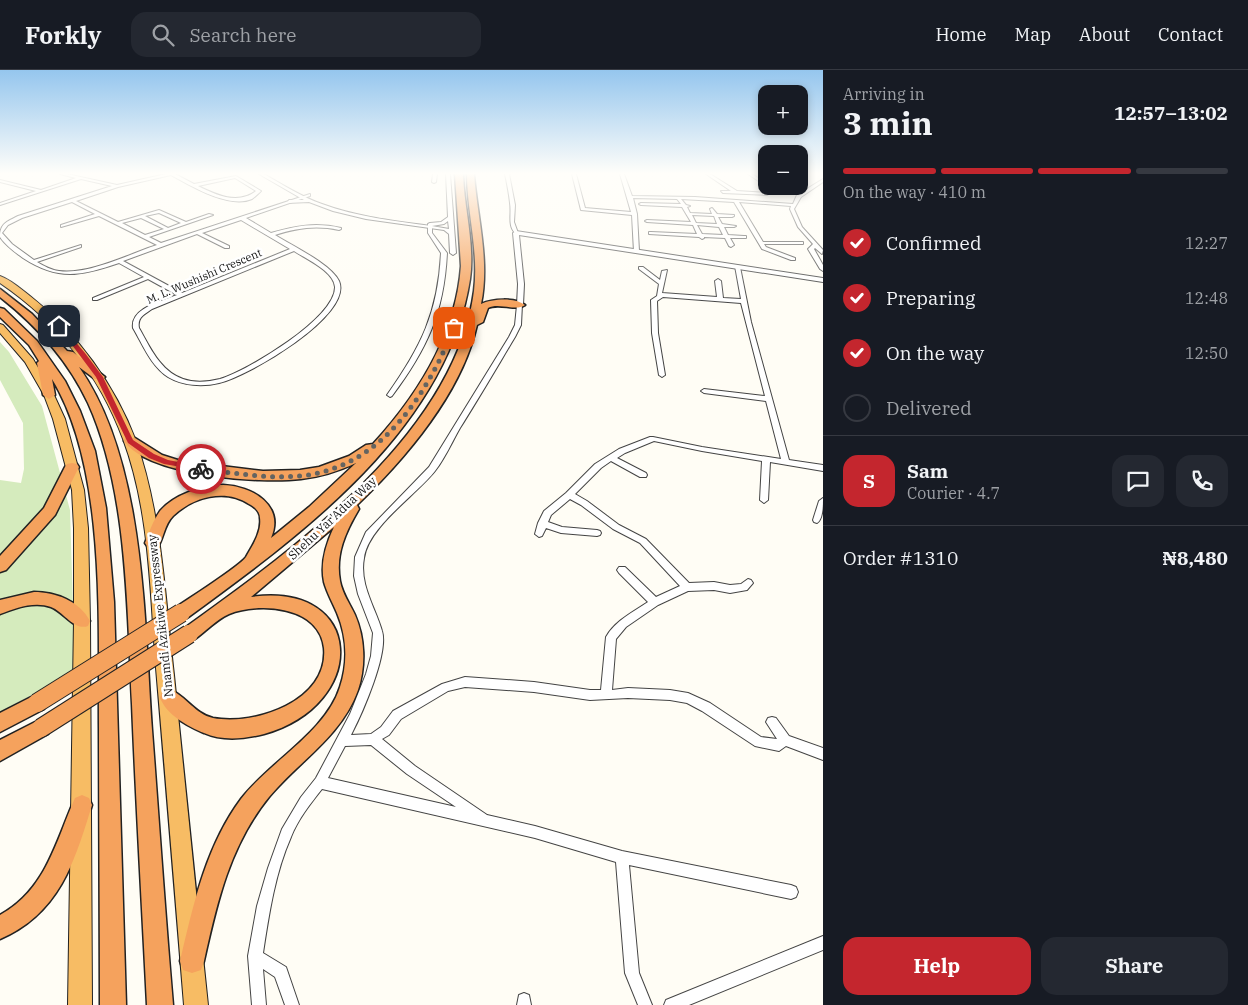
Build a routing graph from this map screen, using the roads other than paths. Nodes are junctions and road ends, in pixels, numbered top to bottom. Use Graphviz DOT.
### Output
graph roads {
  1 [pos="22,218"];
  2 [pos="88,218"];
  3 [pos="107,218"];
  4 [pos="136,218"];
  5 [pos="144,218"];
  6 [pos="173,218"];
  7 [pos="200,218"];
  8 [pos="242,218"];
  9 [pos="254,218"];
  10 [pos="368,218"];
  11 [pos="384,218"];
  12 [pos="450,218"];
  13 [pos="461,218"];
  14 [pos="474,218"];
  15 [pos="512,218"];
  16 [pos="635,218"];
  17 [pos="704,218"];
  18 [pos="717,218"];
  19 [pos="743,218"];
  20 [pos="796,218"];
  21 [pos="645,219"];
  22 [pos="693,220"];
  23 [pos="230,222"];
  24 [pos="251,222"];
  25 [pos="118,223"];
  26 [pos="184,223"];
  27 [pos="720,225"];
  28 [pos="63,226"];
  29 [pos="430,226"];
  30 [pos="734,226"];
  31 [pos="167,229"];
  32 [pos="208,229"];
  33 [pos="339,230"];
  34 [pos="280,232"];
  35 [pos="516,232"];
  36 [pos="198,233"];
  37 [pos="269,233"];
  38 [pos="452,233"];
  39 [pos="651,233"];
  40 [pos="0,234"];
  41 [pos="188,236"];
  42 [pos="205,236"];
  43 [pos="726,236"];
  44 [pos="145,237"];
  45 [pos="702,237"];
  46 [pos="744,237"];
  47 [pos="277,239"];
  48 [pos="155,242"];
  49 [pos="171,242"];
  50 [pos="761,243"];
  51 [pos="801,243"];
  52 [pos="286,244"];
  53 [pos="161,245"];
  54 [pos="731,245"];
  55 [pos="815,245"];
  56 [pos="79,246"];
  57 [pos="227,247"];
  58 [pos="152,248"];
  59 [pos="294,249"];
  60 [pos="636,251"];
  61 [pos="453,252"];
  62 [pos="812,252"];
  63 [pos="822,252"];
  64 [pos="282,254"];
  65 [pos="301,254"];
  66 [pos="24,256"];
  67 [pos="131,256"];
  68 [pos="44,258"];
  69 [pos="793,259"];
  70 [pos="118,260"];
  71 [pos="32,262"];
  72 [pos="108,263"];
  73 [pos="125,264"];
  74 [pos="38,266"];
  75 [pos="737,267"];
  76 [pos="640,268"];
  77 [pos="823,269"];
  78 [pos="665,271"];
  79 [pos="479,274"];
  80 [pos="149,277"];
  81 [pos="0,279"];
  82 [pos="465,279"];
  83 [pos="823,280"];
  84 [pos="718,282"];
  85 [pos="662,284"];
  86 [pos="174,291"];
  87 [pos="191,291"];
  88 [pos="0,292"];
  89 [pos="181,295"];
  90 [pos="659,295"];
  91 [pos="720,298"];
  92 [pos="95,299"];
  93 [pos="170,300"];
  94 [pos="743,300"];
  95 [pos="520,304"];
  96 [pos="0,311"];
  97 [pos="0,327"];
  98 [pos="467,340"];
  99 [pos="57,344"];
  100 [pos="41,354"];
  101 [pos="662,375"];
  102 [pos="100,377"];
  103 [pos="704,391"];
  104 [pos="49,395"];
  105 [pos="390,395"];
  106 [pos="770,399"];
  107 [pos="391,433"];
  108 [pos="130,441"];
  109 [pos="612,458"];
  110 [pos="766,460"];
  111 [pos="786,462"];
  112 [pos="72,467"];
  113 [pos="823,468"];
  114 [pos="643,476"];
  115 [pos="362,494"];
  116 [pos="569,496"];
  117 [pos="764,500"];
  118 [pos="823,501"];
  119 [pos="817,520"];
  120 [pos="542,523"];
  121 [pos="597,533"];
  122 [pos="539,534"];
  123 [pos="153,543"];
  124 [pos="0,566"];
  125 [pos="246,568"];
  126 [pos="622,570"];
  127 [pos="748,582"];
  128 [pos="687,587"];
  129 [pos="655,602"];
  130 [pos="0,607"];
  131 [pos="224,609"];
  132 [pos="82,621"];
  133 [pos="606,695"];
  134 [pos="169,698"];
  135 [pos="1,722"];
  136 [pos="772,722"];
  137 [pos="374,739"];
  138 [pos="785,740"];
  139 [pos="341,742"];
  140 [pos="0,750"];
  141 [pos="823,754"];
  142 [pos="320,782"];
  143 [pos="82,805"];
  144 [pos="488,821"];
  145 [pos="622,857"];
  146 [pos="790,892"];
  147 [pos="0,927"];
  148 [pos="822,946"];
  149 [pos="255,956"];
  150 [pos="192,961"];
  151 [pos="80,1005"];
  152 [pos="113,1005"];
  153 [pos="160,1005"];
  154 [pos="196,1005"];
  155 [pos="259,1005"];
  156 [pos="292,1005"];
  157 [pos="645,1005"];
  158 [pos="671,1005"];
  1 -- 40 [label="street"];
  2 -- 28 [label="street"];
  3 -- 25 [label="street"];
  4 -- 25 [label="street"];
  5 -- 31 [label="street"];
  6 -- 26 [label="street"];
  7 -- 26 [label="street"];
  8 -- 23 [label="street"];
  8 -- 24 [label="street"];
  9 -- 24 [label="street"];
  10 -- 29 [label="street"];
  11 -- 29 [label="street"];
  12 -- 29 [label="street"];
  12 -- 38 [label="street"];
  13 -- 82 [label="highway, Shehu Yar'Adua Way"];
  14 -- 79 [label="highway, Shehu Yar'Adua Way"];
  15 -- 35 [label="street"];
  16 -- 60 [label="street"];
  17 -- 22 [label="street"];
  18 -- 27 [label="street"];
  19 -- 50 [label="street"];
  20 -- 55 [label="street"];
  21 -- 22 [label="street"];
  22 -- 27 [label="street"];
  22 -- 45 [label="street"];
  23 -- 24 [label="street"];
  23 -- 32 [label="street"];
  24 -- 37 [label="street"];
  25 -- 44 [label="street"];
  26 -- 31 [label="street"];
  27 -- 30 [label="street"];
  27 -- 43 [label="street"];
  29 -- 38 [label="street"];
  29 -- 105 [label="street"];
  31 -- 44 [label="street"];
  32 -- 36 [label="street"];
  32 -- 42 [label="street"];
  33 -- 34 [label="street"];
  34 -- 37 [label="street"];
  34 -- 47 [label="street"];
  35 -- 60 [label="street"];
  35 -- 95 [label="street"];
  36 -- 41 [label="street"];
  36 -- 42 [label="street"];
  37 -- 47 [label="street"];
  38 -- 61 [label="street"];
  39 -- 45 [label="street"];
  40 -- 66 [label="street"];
  41 -- 42 [label="street"];
  41 -- 49 [label="street"];
  42 -- 57 [label="street"];
  43 -- 45 [label="street"];
  43 -- 46 [label="street"];
  43 -- 54 [label="street"];
  44 -- 48 [label="street"];
  47 -- 52 [label="street"];
  48 -- 49 [label="street"];
  48 -- 53 [label="street"];
  48 -- 58 [label="street"];
  49 -- 53 [label="street"];
  50 -- 51 [label="street"];
  50 -- 69 [label="street"];
  52 -- 59 [label="street"];
  52 -- 64 [label="street"];
  53 -- 58 [label="street"];
  55 -- 62 [label="street"];
  55 -- 63 [label="street"];
  56 -- 68 [label="street"];
  58 -- 67 [label="street"];
  59 -- 64 [label="street, M. L. Wushishi Crescent"];
  59 -- 65 [label="street, M. L. Wushishi Crescent"];
  60 -- 75 [label="street"];
  61 -- 82 [label="highway"];
  62 -- 63 [label="street"];
  62 -- 77 [label="street"];
  64 -- 65 [label="street"];
  64 -- 87 [label="street, M. L. Wushishi Crescent"];
  65 -- 93 [label="street, M. L. Wushishi Crescent"];
  66 -- 68 [label="street"];
  66 -- 71 [label="street"];
  67 -- 70 [label="street"];
  67 -- 73 [label="street"];
  68 -- 71 [label="street"];
  68 -- 74 [label="street"];
  70 -- 72 [label="street"];
  70 -- 73 [label="street"];
  71 -- 74 [label="street"];
  72 -- 73 [label="street"];
  72 -- 74 [label="street"];
  73 -- 80 [label="street"];
  75 -- 83 [label="street"];
  75 -- 94 [label="street"];
  76 -- 85 [label="street"];
  78 -- 85 [label="street"];
  79 -- 95 [label="highway"];
  79 -- 98 [label="highway, Shehu Yar'Adua Way"];
  80 -- 86 [label="street"];
  80 -- 92 [label="street"];
  81 -- 102 [label="highway, Nnamdi Azikiwe Expressway"];
  82 -- 107 [label="highway, Shehu Yar'Adua Way"];
  84 -- 91 [label="street"];
  85 -- 90 [label="street"];
  86 -- 87 [label="street"];
  86 -- 89 [label="street"];
  86 -- 93 [label="street"];
  87 -- 89 [label="street, M. L. Wushishi Crescent"];
  88 -- 99 [label="highway, Nnamdi Azikiwe Expressway"];
  89 -- 93 [label="street, M. L. Wushishi Crescent"];
  90 -- 91 [label="street"];
  90 -- 101 [label="street"];
  91 -- 94 [label="street"];
  94 -- 106 [label="street"];
  95 -- 98 [label="highway"];
  95 -- 139 [label="street"];
  96 -- 100 [label="highway"];
  97 -- 104 [label="highway"];
  98 -- 115 [label="highway, Shehu Yar'Adua Way"];
  99 -- 102 [label="highway"];
  99 -- 153 [label="highway, Nnamdi Azikiwe Expressway"];
  100 -- 104 [label="highway"];
  100 -- 152 [label="highway"];
  102 -- 108 [label="highway, Nnamdi Azikiwe Expressway"];
  103 -- 106 [label="street"];
  104 -- 112 [label="highway"];
  106 -- 111 [label="street"];
  107 -- 108 [label="highway"];
  107 -- 125 [label="highway, Shehu Yar'Adua Way"];
  108 -- 123 [label="highway, Nnamdi Azikiwe Expressway"];
  109 -- 110 [label="street"];
  109 -- 114 [label="street"];
  109 -- 116 [label="street"];
  110 -- 111 [label="street"];
  110 -- 117 [label="street"];
  111 -- 113 [label="street"];
  112 -- 124 [label="highway"];
  112 -- 132 [label="highway"];
  115 -- 131 [label="highway, Shehu Yar'Adua Way"];
  115 -- 150 [label="highway"];
  116 -- 120 [label="street"];
  116 -- 128 [label="street"];
  118 -- 119 [label="street"];
  120 -- 121 [label="street"];
  120 -- 122 [label="street"];
  123 -- 125 [label="highway"];
  123 -- 134 [label="highway, Nnamdi Azikiwe Expressway"];
  125 -- 135 [label="highway, Shehu Yar'Adua Way, bridge"];
  126 -- 129 [label="street"];
  127 -- 128 [label="street"];
  128 -- 129 [label="street"];
  129 -- 133 [label="street"];
  130 -- 132 [label="highway"];
  131 -- 134 [label="highway"];
  131 -- 140 [label="highway, Shehu Yar'Adua Way, bridge"];
  132 -- 143 [label="highway"];
  133 -- 137 [label="street"];
  133 -- 138 [label="street"];
  134 -- 150 [label="highway, Nnamdi Azikiwe Expressway"];
  136 -- 138 [label="street"];
  137 -- 139 [label="street"];
  137 -- 144 [label="street"];
  138 -- 141 [label="street"];
  139 -- 142 [label="street"];
  142 -- 144 [label="street"];
  142 -- 149 [label="street"];
  143 -- 147 [label="highway"];
  143 -- 151 [label="highway"];
  144 -- 145 [label="street"];
  145 -- 146 [label="street"];
  145 -- 157 [label="street"];
  148 -- 158 [label="street"];
  149 -- 155 [label="street"];
  149 -- 156 [label="street"];
  150 -- 154 [label="highway, Nnamdi Azikiwe Expressway"];
}
